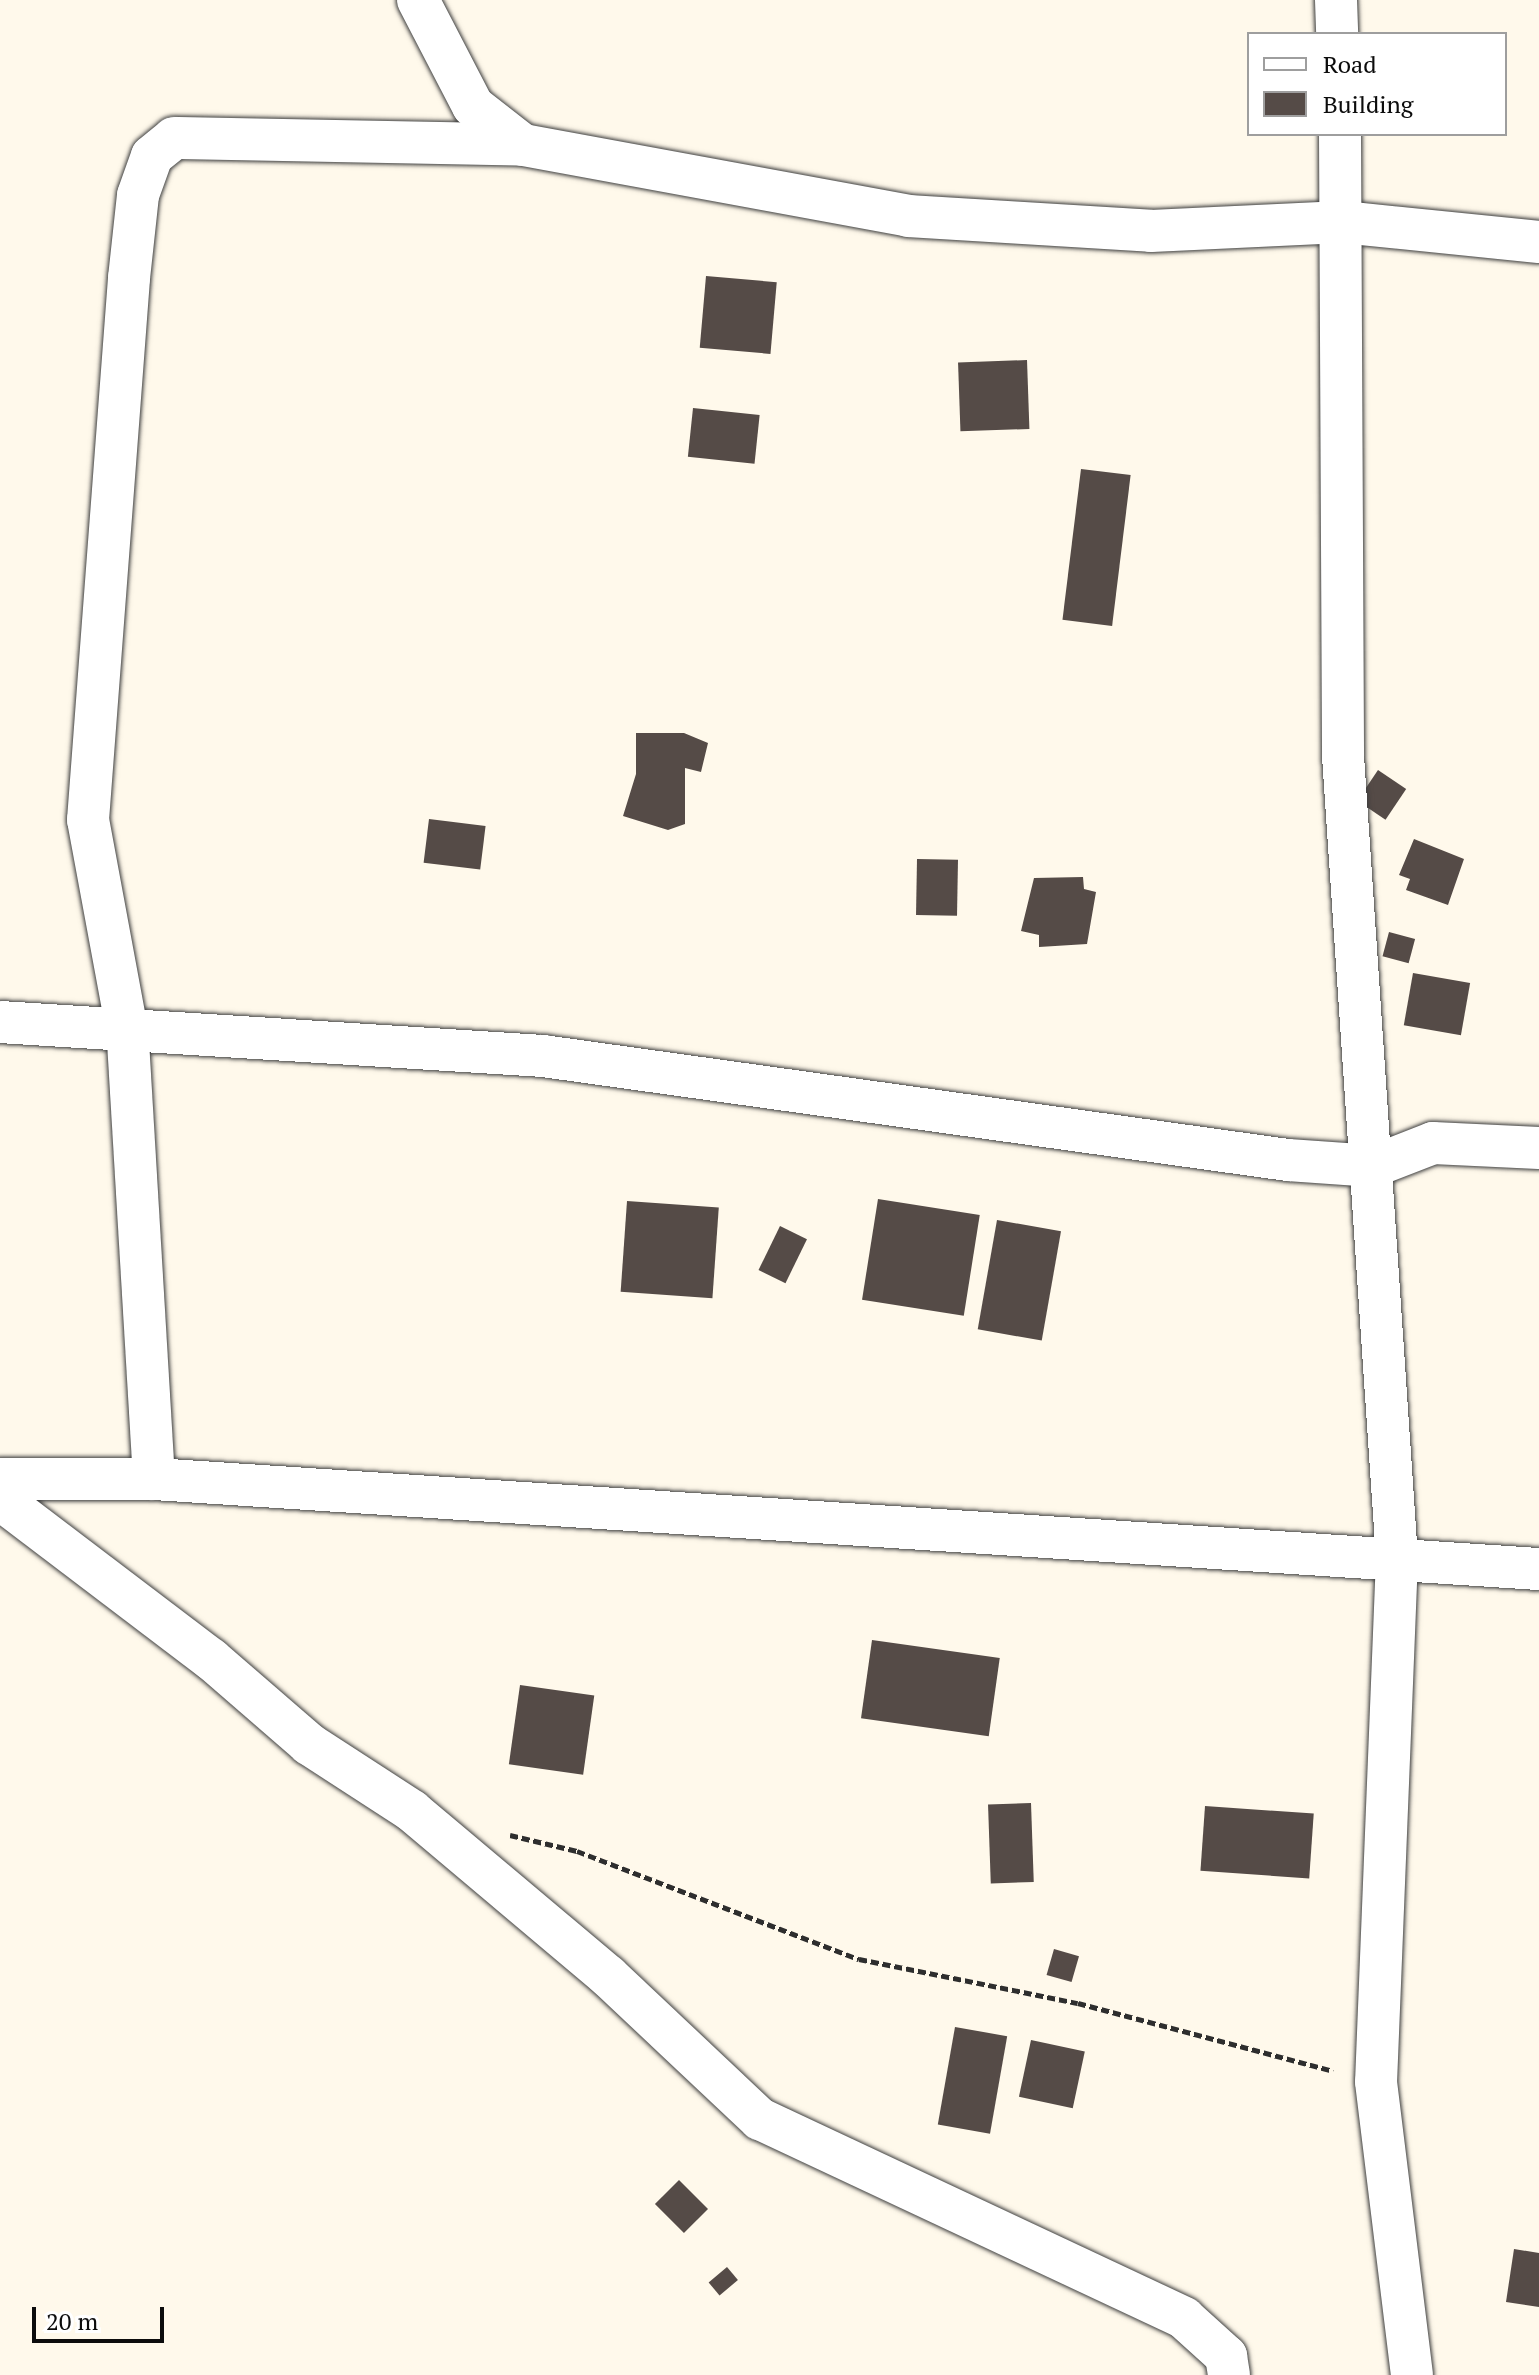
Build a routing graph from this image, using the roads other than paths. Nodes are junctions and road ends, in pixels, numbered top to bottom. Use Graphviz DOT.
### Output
graph roads {
  1 [pos="418,0"];
  2 [pos="1336,0"];
  3 [pos="1337,32"];
  4 [pos="1340,136"];
  5 [pos="523,145"];
  6 [pos="1342,222"];
  7 [pos="1539,242"];
  8 [pos="0,1022"];
  9 [pos="127,1030"];
  10 [pos="1539,1148"];
  11 [pos="1374,1166"];
  12 [pos="0,1479"];
  13 [pos="154,1479"];
  14 [pos="0,1499"];
  15 [pos="1397,1558"];
  16 [pos="1539,1569"];
  17 [pos="1229,2375"];
  18 [pos="1412,2375"];
  1 -- 5 [label="street"];
  2 -- 3 [label="street"];
  4 -- 6 [label="street"];
  5 -- 6 [label="street"];
  5 -- 9 [label="street"];
  6 -- 7 [label="street"];
  6 -- 11 [label="street"];
  8 -- 9 [label="street"];
  9 -- 11 [label="street"];
  9 -- 13 [label="street"];
  10 -- 11 [label="street"];
  11 -- 15 [label="street"];
  12 -- 13 [label="street"];
  13 -- 15 [label="street"];
  14 -- 17 [label="street"];
  15 -- 16 [label="street"];
  15 -- 18 [label="street"];
}
